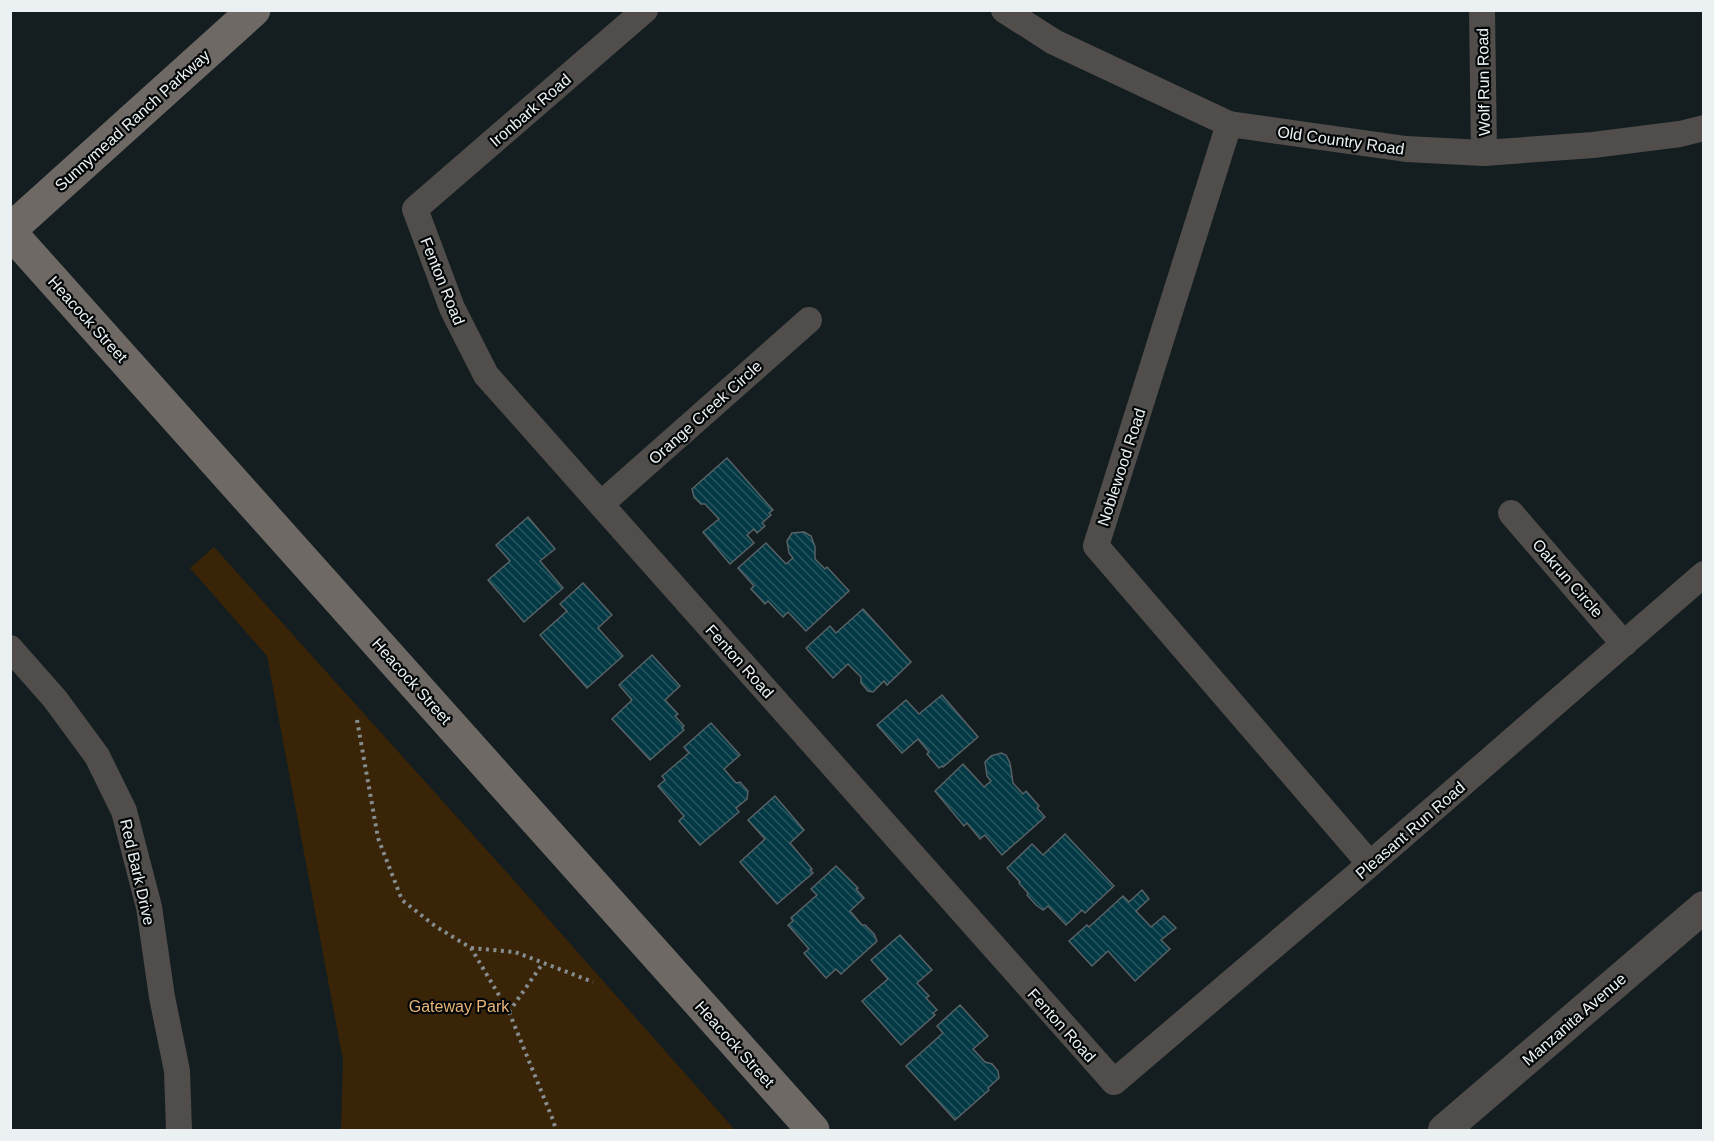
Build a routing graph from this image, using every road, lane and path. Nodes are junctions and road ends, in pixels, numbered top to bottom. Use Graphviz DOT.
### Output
graph roads {
  1 [pos="254,10"];
  2 [pos="645,10"];
  3 [pos="1004,10"];
  4 [pos="1482,10"];
  5 [pos="1229,124"];
  6 [pos="1704,128"];
  7 [pos="1485,153"];
  8 [pos="415,209"];
  9 [pos="10,231"];
  10 [pos="809,320"];
  11 [pos="601,504"];
  12 [pos="1511,513"];
  13 [pos="1704,574"];
  14 [pos="1624,644"];
  15 [pos="10,648"];
  16 [pos="357,720"];
  17 [pos="1371,864"];
  18 [pos="1704,908"];
  19 [pos="471,948"];
  20 [pos="543,963"];
  21 [pos="593,982"];
  22 [pos="509,1012"];
  23 [pos="1114,1082"];
  24 [pos="179,1131"];
  25 [pos="556,1131"];
  26 [pos="813,1131"];
  27 [pos="1444,1131"];
  1 -- 9 [label="main road, Sunnymead Ranch Parkway"];
  2 -- 8 [label="street, Ironbark Road"];
  3 -- 5 [label="street, Old Country Road"];
  4 -- 7 [label="street, Wolf Run Road"];
  5 -- 7 [label="street, Old Country Road"];
  5 -- 17 [label="street, Noblewood Road"];
  6 -- 7 [label="street, Old Country Road"];
  8 -- 11 [label="street, Fenton Road"];
  9 -- 26 [label="main road, Heacock Street"];
  10 -- 11 [label="street, Orange Creek Circle"];
  11 -- 23 [label="street, Fenton Road"];
  12 -- 14 [label="street, Oakrun Circle"];
  13 -- 14 [label="street, Pleasant Run Road"];
  14 -- 17 [label="street, Pleasant Run Road"];
  15 -- 24 [label="street, Red Bark Drive"];
  16 -- 19 [label="path"];
  17 -- 23 [label="street, Pleasant Run Road"];
  18 -- 27 [label="street, Manzanita Avenue"];
  19 -- 20 [label="path"];
  19 -- 22 [label="path"];
  20 -- 21 [label="path"];
  20 -- 22 [label="path"];
  22 -- 25 [label="path"];
}
